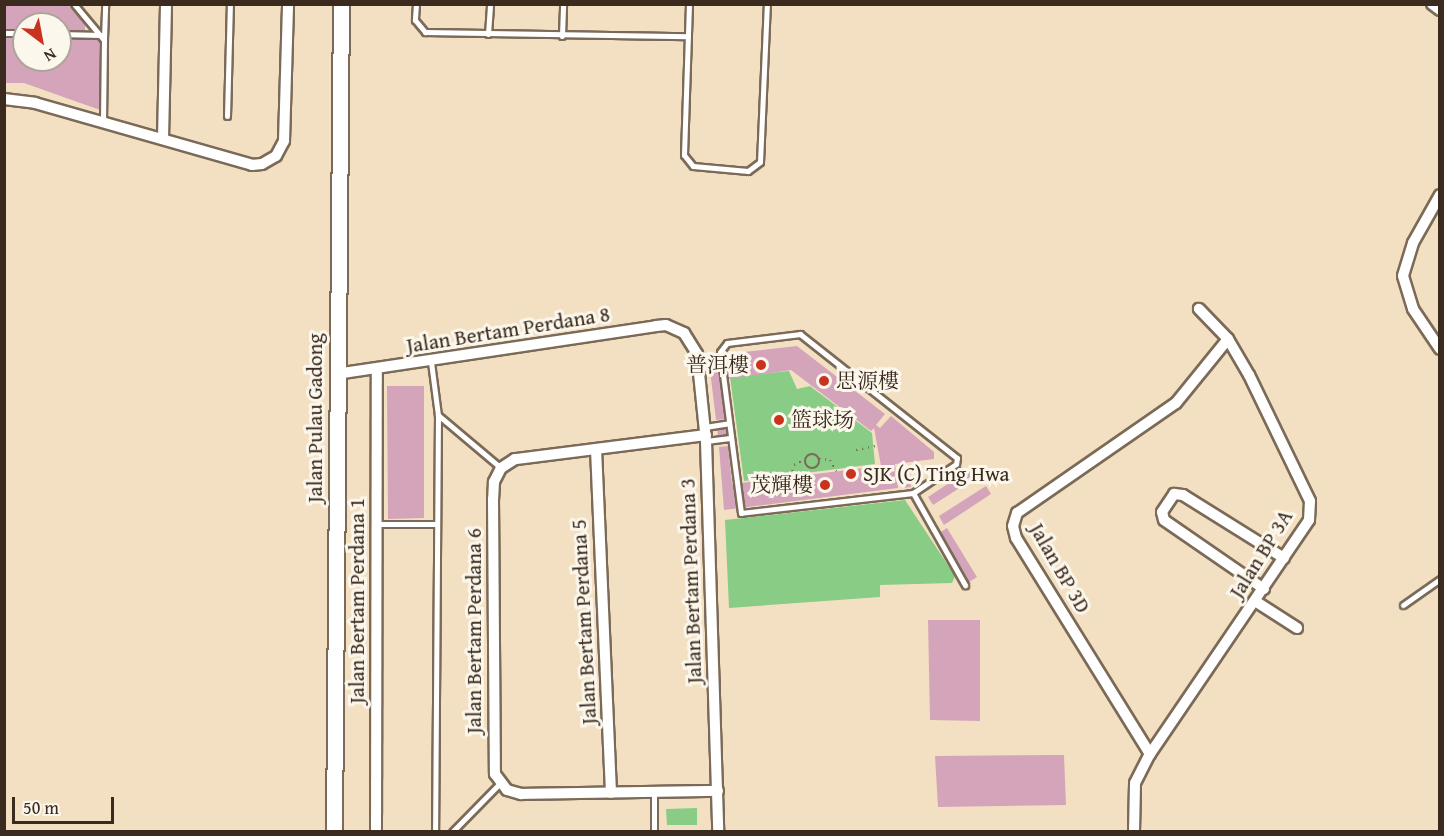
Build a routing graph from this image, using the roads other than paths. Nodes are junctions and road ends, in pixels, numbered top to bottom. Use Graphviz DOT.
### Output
graph roads {
  1 [pos="74,4"];
  2 [pos="105,4"];
  3 [pos="166,4"];
  4 [pos="231,4"];
  5 [pos="288,4"];
  6 [pos="341,4"];
  7 [pos="416,4"];
  8 [pos="490,4"];
  9 [pos="563,4"];
  10 [pos="689,4"];
  11 [pos="767,4"];
  12 [pos="1432,4"];
  13 [pos="1440,10"];
  14 [pos="488,34"];
  15 [pos="72,35"];
  16 [pos="562,36"];
  17 [pos="688,36"];
  18 [pos="103,37"];
  19 [pos="4,99"];
  20 [pos="227,116"];
  21 [pos="103,123"];
  22 [pos="163,138"];
  23 [pos="1440,195"];
  24 [pos="1199,309"];
  25 [pos="684,333"];
  26 [pos="1228,339"];
  27 [pos="1440,348"];
  28 [pos="431,362"];
  29 [pos="377,370"];
  30 [pos="336,374"];
  31 [pos="438,415"];
  32 [pos="729,423"];
  33 [pos="705,434"];
  34 [pos="730,438"];
  35 [pos="596,449"];
  36 [pos="501,468"];
  37 [pos="913,493"];
  38 [pos="377,524"];
  39 [pos="436,524"];
  40 [pos="1284,558"];
  41 [pos="1440,579"];
  42 [pos="965,585"];
  43 [pos="1264,589"];
  44 [pos="1255,601"];
  45 [pos="1403,605"];
  46 [pos="1297,628"];
  47 [pos="1150,754"];
  48 [pos="503,787"];
  49 [pos="718,791"];
  50 [pos="654,792"];
  51 [pos="611,793"];
  52 [pos="334,831"];
  53 [pos="376,831"];
  54 [pos="435,831"];
  55 [pos="452,831"];
  56 [pos="654,831"];
  57 [pos="718,831"];
  58 [pos="1134,831"];
  1 -- 18 [label="lane"];
  2 -- 18 [label="lane"];
  3 -- 22 [label="street"];
  4 -- 20 [label="lane"];
  5 -- 22 [label="street"];
  6 -- 30 [label="main road, Jalan Pulau Gadong"];
  7 -- 14 [label="lane"];
  8 -- 14 [label="lane"];
  9 -- 16 [label="lane"];
  10 -- 17 [label="lane"];
  11 -- 17 [label="lane"];
  12 -- 13 [label="street"];
  14 -- 16 [label="lane"];
  15 -- 18 [label="lane"];
  16 -- 17 [label="lane"];
  18 -- 21 [label="lane"];
  19 -- 21 [label="street"];
  21 -- 22 [label="street"];
  23 -- 27 [label="street"];
  24 -- 26 [label="street, Jalan BP 3A"];
  25 -- 28 [label="street, Jalan Bertam Perdana 8"];
  25 -- 33 [label="street, Jalan Bertam Perdana 3"];
  26 -- 40 [label="street, Jalan BP 3A"];
  26 -- 47 [label="street, Jalan BP 3D"];
  28 -- 29 [label="street, Jalan Bertam Perdana 8"];
  28 -- 31 [label="lane"];
  29 -- 30 [label="street, Jalan Bertam Perdana 8"];
  29 -- 38 [label="street, Jalan Bertam Perdana 1"];
  30 -- 52 [label="main road, Jalan Pulau Gadong"];
  31 -- 36 [label="lane"];
  31 -- 39 [label="lane"];
  32 -- 33 [label="lane"];
  32 -- 34 [label="lane"];
  32 -- 37 [label="lane"];
  33 -- 34 [label="lane"];
  33 -- 35 [label="street"];
  33 -- 49 [label="street, Jalan Bertam Perdana 3"];
  34 -- 37 [label="lane"];
  35 -- 36 [label="street"];
  35 -- 51 [label="street, Jalan Bertam Perdana 5"];
  36 -- 48 [label="street, Jalan Bertam Perdana 6"];
  37 -- 42 [label="lane"];
  38 -- 39 [label="lane"];
  38 -- 53 [label="street, Jalan Bertam Perdana 1"];
  39 -- 54 [label="lane"];
  40 -- 43 [label="street, Jalan BP 3A"];
  40 -- 43 [label="street"];
  41 -- 45 [label="lane"];
  43 -- 44 [label="street, Jalan BP 3A"];
  44 -- 46 [label="street"];
  44 -- 47 [label="street, Jalan BP 3A"];
  47 -- 58 [label="street, Jalan BP 3A"];
  48 -- 51 [label="street"];
  48 -- 55 [label="lane"];
  49 -- 50 [label="street"];
  49 -- 57 [label="street, Jalan Bertam Perdana 3"];
  50 -- 51 [label="street"];
  50 -- 56 [label="lane"];
}
